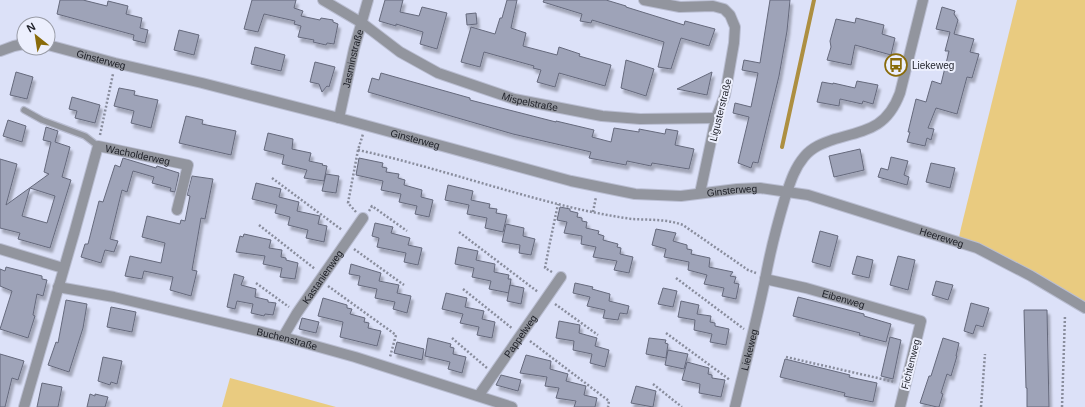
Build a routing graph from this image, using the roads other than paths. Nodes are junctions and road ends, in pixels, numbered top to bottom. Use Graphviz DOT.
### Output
graph roads {
  1 [pos="323,0"];
  2 [pos="368,0"];
  3 [pos="644,0"];
  4 [pos="923,0"];
  5 [pos="362,23"];
  6 [pos="16,46"];
  7 [pos="56,47"];
  8 [pos="0,51"];
  9 [pos="24,110"];
  10 [pos="339,118"];
  11 [pos="716,118"];
  12 [pos="98,146"];
  13 [pos="788,191"];
  14 [pos="700,193"];
  15 [pos="177,210"];
  16 [pos="363,218"];
  17 [pos="0,249"];
  18 [pos="63,268"];
  19 [pos="561,277"];
  20 [pos="765,277"];
  21 [pos="58,287"];
  22 [pos="1085,308"];
  23 [pos="921,321"];
  24 [pos="283,337"];
  25 [pos="479,395"];
  26 [pos="24,407"];
  27 [pos="512,407"];
  28 [pos="735,407"];
  29 [pos="900,407"];
  1 -- 5 [label="street, Mispelstraße"];
  2 -- 5 [label="street, Jasminstraße"];
  3 -- 11 [label="street, Ligusterstraße"];
  4 -- 13 [label="street, Liekeweg"];
  5 -- 10 [label="street, Jasminstraße"];
  5 -- 11 [label="street, Mispelstraße"];
  6 -- 8 [label="street"];
  7 -- 10 [label="street, Ginsterweg"];
  9 -- 12 [label="lane"];
  10 -- 14 [label="street, Ginsterweg"];
  11 -- 14 [label="street, Ligusterstraße"];
  12 -- 15 [label="street, Wacholderweg"];
  12 -- 18 [label="street, Wacholderweg"];
  13 -- 14 [label="street, Ginsterweg"];
  13 -- 20 [label="street, Liekeweg"];
  13 -- 22 [label="street, Heereweg"];
  16 -- 24 [label="street, Kastanienweg"];
  17 -- 18 [label="street"];
  18 -- 21 [label="street, Wacholderweg"];
  19 -- 25 [label="street, Pappelweg"];
  20 -- 23 [label="street, Eibenweg"];
  20 -- 28 [label="street, Liekeweg"];
  21 -- 24 [label="street, Buchenstraße"];
  21 -- 26 [label="street, Wacholderweg"];
  23 -- 29 [label="street, Fichtenweg"];
  24 -- 25 [label="street, Buchenstraße"];
  25 -- 27 [label="street, Buchenstraße"];
}
